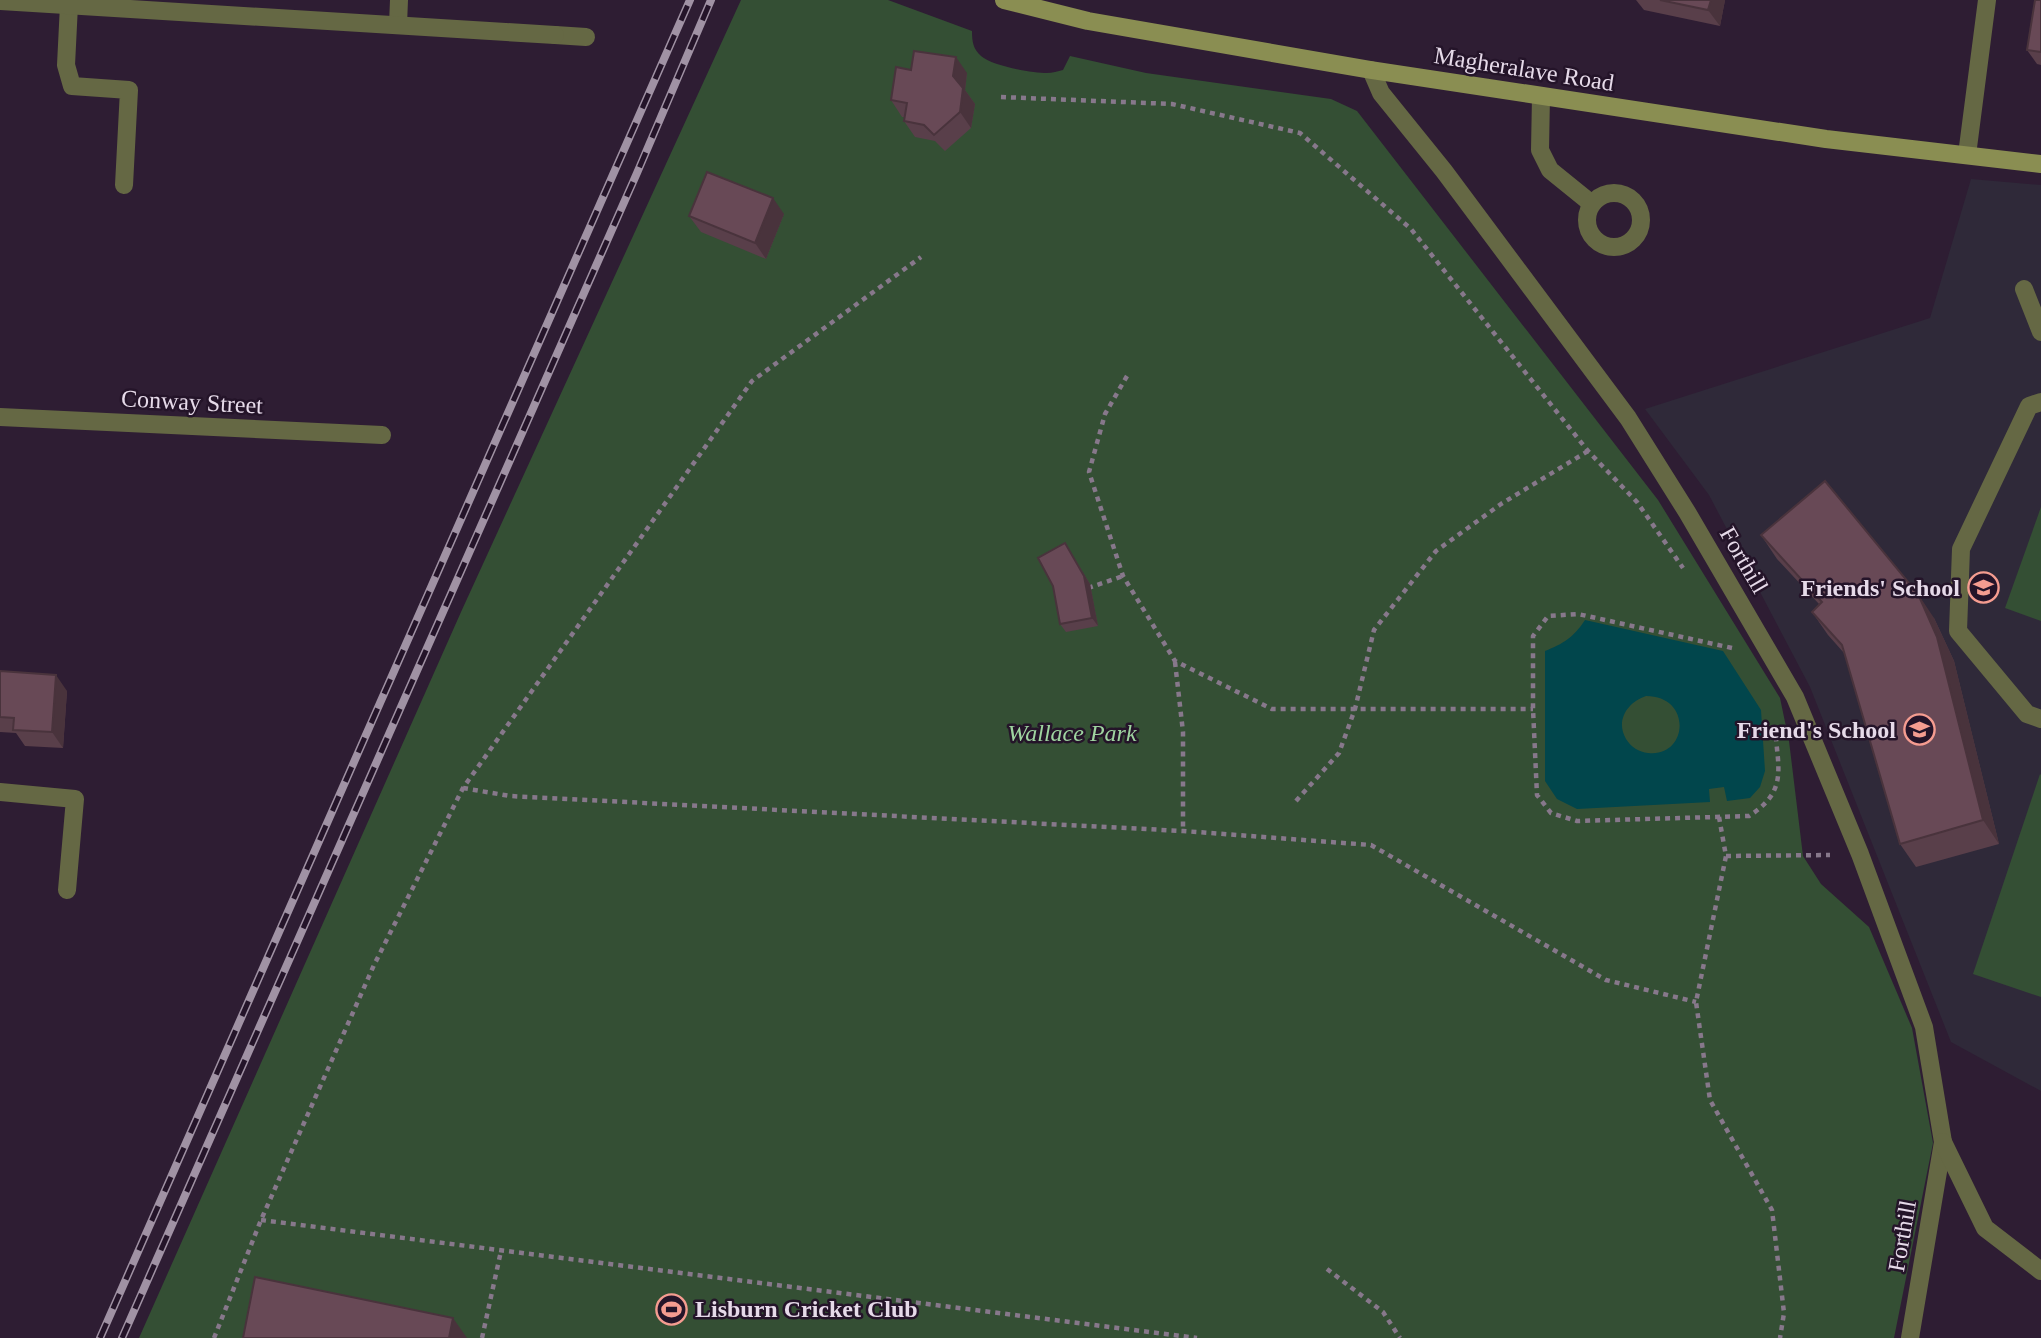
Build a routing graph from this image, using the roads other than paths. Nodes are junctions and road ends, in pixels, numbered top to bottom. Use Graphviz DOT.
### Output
graph roads {
  1 [pos="399,0"];
  2 [pos="1004,0"];
  3 [pos="1987,0"];
  4 [pos="0,1"];
  5 [pos="1029,4"];
  6 [pos="69,5"];
  7 [pos="398,25"];
  8 [pos="586,37"];
  9 [pos="1371,70"];
  10 [pos="1541,96"];
  11 [pos="1966,155"];
  12 [pos="2041,164"];
  13 [pos="124,185"];
  14 [pos="1592,204"];
  15 [pos="2024,289"];
  16 [pos="2041,332"];
  17 [pos="2041,402"];
  18 [pos="0,417"];
  19 [pos="382,435"];
  20 [pos="2041,719"];
  21 [pos="0,792"];
  22 [pos="67,890"];
  23 [pos="1943,1142"];
  24 [pos="2041,1271"];
  25 [pos="1910,1338"];
  1 -- 7 [label="street"];
  2 -- 5 [label="street, Magheralave Road"];
  3 -- 11 [label="street"];
  4 -- 6 [label="street"];
  5 -- 9 [label="street, Magheralave Road"];
  6 -- 7 [label="street"];
  6 -- 13 [label="street"];
  7 -- 8 [label="street"];
  9 -- 10 [label="street, Magheralave Road"];
  9 -- 23 [label="street, Forthill"];
  10 -- 11 [label="street, Magheralave Road"];
  10 -- 14 [label="street"];
  11 -- 12 [label="street, Magheralave Road"];
  15 -- 16 [label="street"];
  17 -- 20 [label="street"];
  18 -- 19 [label="street, Conway Street"];
  21 -- 22 [label="street"];
  23 -- 24 [label="street, Forthill"];
  23 -- 25 [label="street, Forthill"];
}
